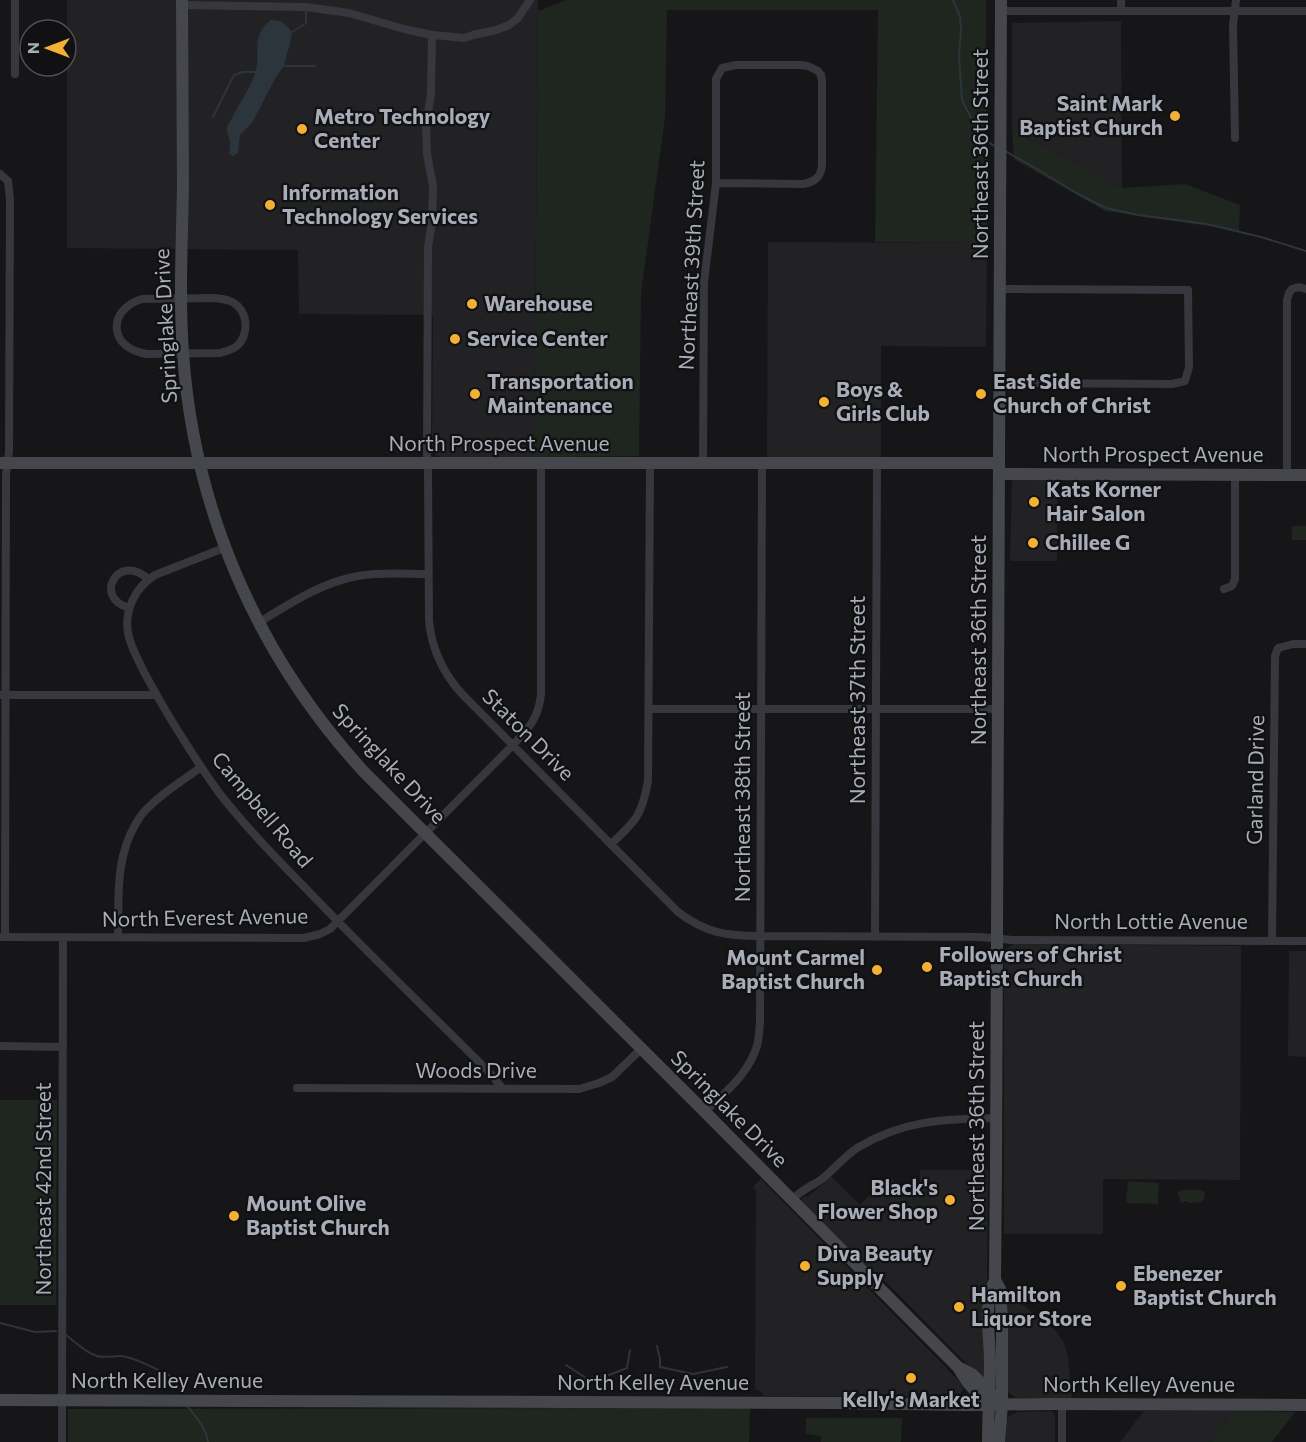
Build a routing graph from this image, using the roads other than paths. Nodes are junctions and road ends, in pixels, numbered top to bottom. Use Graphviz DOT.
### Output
graph roads {
  1 [pos="15,0"];
  2 [pos="530,0"];
  3 [pos="1121,0"];
  4 [pos="1236,0"];
  5 [pos="182,3"];
  6 [pos="1001,5"];
  7 [pos="1121,11"];
  8 [pos="1234,11"];
  9 [pos="1306,11"];
  10 [pos="432,35"];
  11 [pos="15,74"];
  12 [pos="1235,138"];
  13 [pos="0,174"];
  14 [pos="716,183"];
  15 [pos="999,288"];
  16 [pos="1306,289"];
  17 [pos="181,298"];
  18 [pos="183,353"];
  19 [pos="999,383"];
  20 [pos="4,463"];
  21 [pos="428,463"];
  22 [pos="541,463"];
  23 [pos="650,463"];
  24 [pos="703,463"];
  25 [pos="762,463"];
  26 [pos="877,463"];
  27 [pos="199,464"];
  28 [pos="999,468"];
  29 [pos="1235,475"];
  30 [pos="1287,475"];
  31 [pos="1306,475"];
  32 [pos="224,548"];
  33 [pos="428,574"];
  34 [pos="148,579"];
  35 [pos="1224,589"];
  36 [pos="129,608"];
  37 [pos="258,623"];
  38 [pos="1306,644"];
  39 [pos="3,695"];
  40 [pos="156,695"];
  41 [pos="761,708"];
  42 [pos="876,708"];
  43 [pos="649,709"];
  44 [pos="998,709"];
  45 [pos="513,745"];
  46 [pos="201,767"];
  47 [pos="425,833"];
  48 [pos="611,844"];
  49 [pos="337,921"];
  50 [pos="760,936"];
  51 [pos="3,937"];
  52 [pos="63,937"];
  53 [pos="118,937"];
  54 [pos="875,937"];
  55 [pos="997,938"];
  56 [pos="1272,941"];
  57 [pos="1306,941"];
  58 [pos="0,1046"];
  59 [pos="63,1047"];
  60 [pos="641,1049"];
  61 [pos="297,1088"];
  62 [pos="503,1089"];
  63 [pos="705,1112"];
  64 [pos="996,1118"];
  65 [pos="792,1200"];
  66 [pos="995,1280"];
  67 [pos="958,1367"];
  68 [pos="968,1383"];
  69 [pos="990,1392"];
  70 [pos="0,1400"];
  71 [pos="62,1400"];
  72 [pos="1062,1404"];
  73 [pos="952,1405"];
  74 [pos="995,1405"];
  75 [pos="1306,1405"];
  76 [pos="62,1442"];
  77 [pos="988,1442"];
  78 [pos="999,1442"];
  79 [pos="1062,1442"];
  1 -- 11 [label="street"];
  2 -- 10 [label="street"];
  3 -- 7 [label="street"];
  4 -- 8 [label="street"];
  5 -- 10 [label="street"];
  5 -- 17 [label="street, Springlake Drive"];
  6 -- 7 [label="street"];
  6 -- 15 [label="street, Northeast 36th Street"];
  7 -- 8 [label="street"];
  8 -- 9 [label="street"];
  8 -- 12 [label="street"];
  10 -- 21 [label="street, Staton Drive"];
  13 -- 20 [label="street"];
  14 -- 14 [label="street, Northeast 39th Street"];
  14 -- 24 [label="street, Northeast 39th Street"];
  15 -- 19 [label="street, Northeast 36th Street"];
  15 -- 19 [label="street"];
  16 -- 30 [label="street"];
  17 -- 18 [label="street, Springlake Drive"];
  17 -- 18 [label="street"];
  17 -- 18 [label="street"];
  18 -- 27 [label="street, Springlake Drive"];
  19 -- 28 [label="street, Northeast 36th Street"];
  20 -- 27 [label="street, North Prospect Avenue"];
  20 -- 39 [label="street"];
  21 -- 22 [label="street, North Prospect Avenue"];
  21 -- 27 [label="street, North Prospect Avenue"];
  21 -- 33 [label="street, Staton Drive"];
  22 -- 23 [label="street, North Prospect Avenue"];
  22 -- 45 [label="street, North Everest Avenue"];
  23 -- 24 [label="street, North Prospect Avenue"];
  23 -- 43 [label="street"];
  24 -- 25 [label="street, North Prospect Avenue"];
  25 -- 26 [label="street, North Prospect Avenue"];
  25 -- 41 [label="street, Northeast 38th Street"];
  26 -- 28 [label="street, North Prospect Avenue"];
  26 -- 42 [label="street, Northeast 37th Street"];
  27 -- 32 [label="street, Springlake Drive"];
  28 -- 29 [label="street, North Prospect Avenue"];
  28 -- 44 [label="street, Northeast 36th Street"];
  29 -- 30 [label="street, North Prospect Avenue"];
  29 -- 35 [label="street"];
  30 -- 31 [label="street, North Prospect Avenue"];
  32 -- 34 [label="street"];
  32 -- 37 [label="street, Springlake Drive"];
  33 -- 37 [label="street"];
  33 -- 45 [label="street, Staton Drive"];
  34 -- 36 [label="street"];
  34 -- 36 [label="street"];
  36 -- 40 [label="street, Campbell Road"];
  37 -- 47 [label="street, Springlake Drive"];
  38 -- 56 [label="street, Garland Drive"];
  39 -- 40 [label="street"];
  39 -- 51 [label="street"];
  40 -- 46 [label="street, Campbell Road"];
  41 -- 42 [label="street"];
  41 -- 43 [label="street"];
  41 -- 50 [label="street, Northeast 38th Street"];
  42 -- 44 [label="street"];
  42 -- 54 [label="street, Northeast 37th Street"];
  43 -- 48 [label="street"];
  44 -- 55 [label="street, Northeast 36th Street"];
  45 -- 47 [label="street, North Everest Avenue"];
  45 -- 48 [label="street, Staton Drive"];
  46 -- 49 [label="street, Campbell Road"];
  46 -- 53 [label="street"];
  47 -- 49 [label="street, North Everest Avenue"];
  47 -- 60 [label="street, Springlake Drive"];
  48 -- 50 [label="street, Staton Drive"];
  49 -- 53 [label="street, North Everest Avenue"];
  49 -- 62 [label="street, Campbell Road"];
  50 -- 54 [label="street, Staton Drive"];
  50 -- 63 [label="street, Northeast 38th Street"];
  51 -- 52 [label="street, North Everest Avenue"];
  52 -- 53 [label="street, North Everest Avenue"];
  52 -- 59 [label="street, Northeast 42nd Street"];
  54 -- 55 [label="street, Staton Drive"];
  55 -- 56 [label="street, North Lottie Avenue"];
  55 -- 64 [label="street, Northeast 36th Street"];
  56 -- 57 [label="street, North Lottie Avenue"];
  58 -- 59 [label="street"];
  59 -- 71 [label="street, Northeast 42nd Street"];
  60 -- 62 [label="street, Woods Drive"];
  60 -- 63 [label="street, Springlake Drive"];
  61 -- 62 [label="street, Woods Drive"];
  63 -- 65 [label="street, Springlake Drive"];
  64 -- 65 [label="street"];
  64 -- 66 [label="street, Northeast 36th Street"];
  65 -- 67 [label="street, Springlake Drive"];
  66 -- 69 [label="street, Northeast 36th Street"];
  66 -- 74 [label="street, Northeast 36th Street"];
  67 -- 68 [label="street, Springlake Drive"];
  67 -- 69 [label="street, Springlake Drive"];
  68 -- 73 [label="street"];
  68 -- 74 [label="street, Springlake Drive"];
  69 -- 74 [label="street, Springlake Drive"];
  70 -- 71 [label="street, North Kelley Avenue"];
  71 -- 73 [label="street, North Kelley Avenue"];
  71 -- 76 [label="street, Northeast 42nd Street"];
  72 -- 74 [label="street, North Kelley Avenue"];
  72 -- 75 [label="street, North Kelley Avenue"];
  72 -- 79 [label="street"];
  73 -- 74 [label="street, North Kelley Avenue"];
  74 -- 77 [label="street, Northeast 36th Street"];
  74 -- 78 [label="street, Northeast 36th Street"];
}
